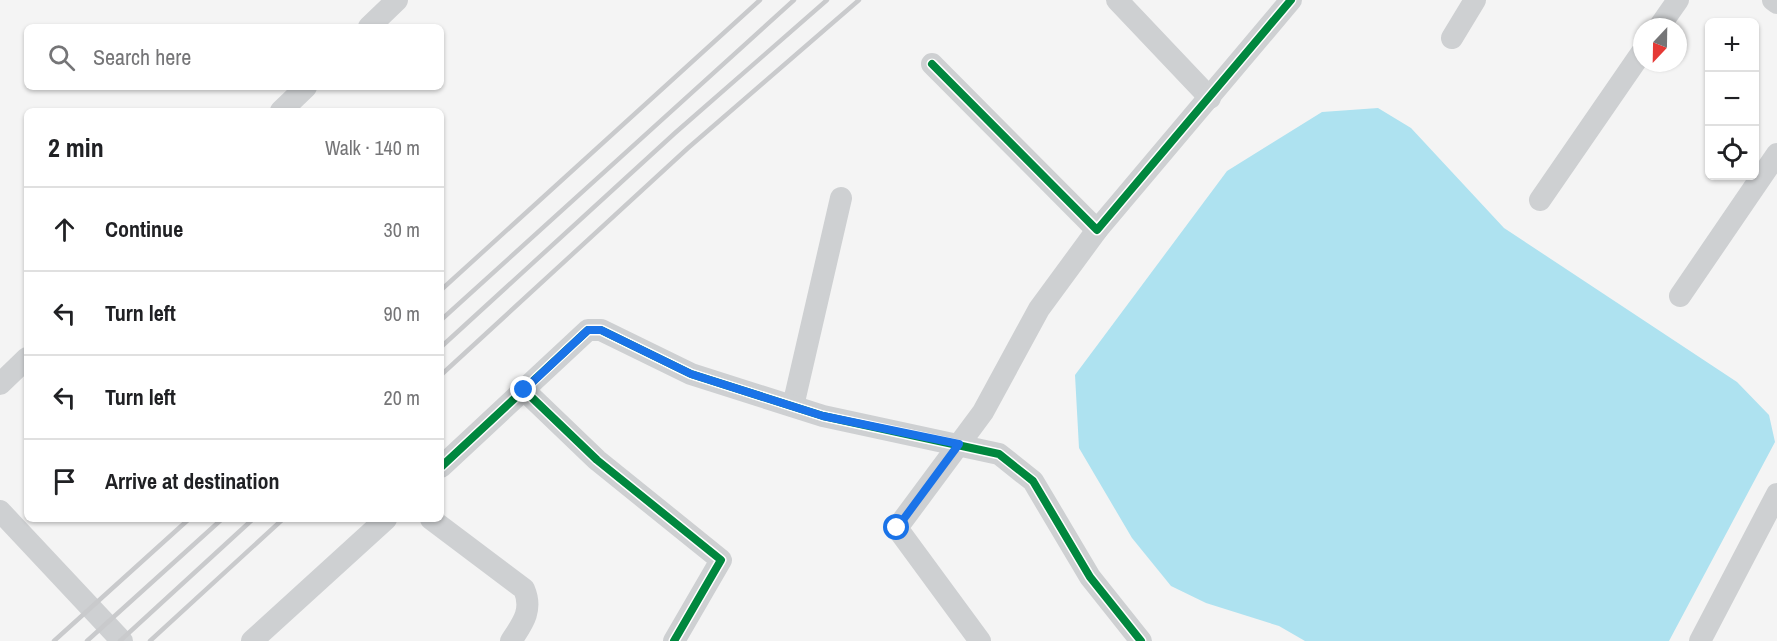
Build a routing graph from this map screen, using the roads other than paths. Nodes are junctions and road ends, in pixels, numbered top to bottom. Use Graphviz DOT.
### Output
graph roads {
  1 [pos="397,0"];
  2 [pos="1117,0"];
  3 [pos="1291,0"];
  4 [pos="1475,0"];
  5 [pos="1678,0"];
  6 [pos="1773,0"];
  7 [pos="1777,3"];
  8 [pos="1665,18"];
  9 [pos="372,24"];
  10 [pos="1452,38"];
  11 [pos="932,64"];
  12 [pos="1633,65"];
  13 [pos="303,90"];
  14 [pos="1210,98"];
  15 [pos="284,108"];
  16 [pos="1777,154"];
  17 [pos="841,198"];
  18 [pos="1540,200"];
  19 [pos="1097,230"];
  20 [pos="1680,296"];
  21 [pos="24,361"];
  22 [pos="0,384"];
  23 [pos="524,390"];
  24 [pos="793,406"];
  25 [pos="959,444"];
  26 [pos="444,464"];
  27 [pos="1777,494"];
  28 [pos="0,511"];
  29 [pos="383,522"];
  30 [pos="435,522"];
  31 [pos="122,641"];
  32 [pos="252,641"];
  33 [pos="511,641"];
  34 [pos="674,641"];
  35 [pos="980,641"];
  36 [pos="1141,641"];
  37 [pos="1700,641"];
  1 -- 9 [label="street"];
  2 -- 14 [label="street"];
  3 -- 14 [label="street"];
  4 -- 10 [label="street"];
  5 -- 8 [label="street"];
  6 -- 7 [label="street"];
  11 -- 19 [label="street"];
  12 -- 18 [label="street"];
  13 -- 15 [label="street"];
  14 -- 19 [label="street"];
  16 -- 20 [label="street"];
  17 -- 24 [label="street"];
  19 -- 25 [label="street"];
  21 -- 22 [label="street"];
  23 -- 24 [label="street"];
  23 -- 26 [label="street"];
  23 -- 34 [label="street"];
  24 -- 25 [label="street"];
  25 -- 35 [label="street"];
  25 -- 36 [label="street"];
  27 -- 37 [label="street"];
  28 -- 31 [label="street"];
  29 -- 32 [label="street"];
  30 -- 33 [label="street"];
}
